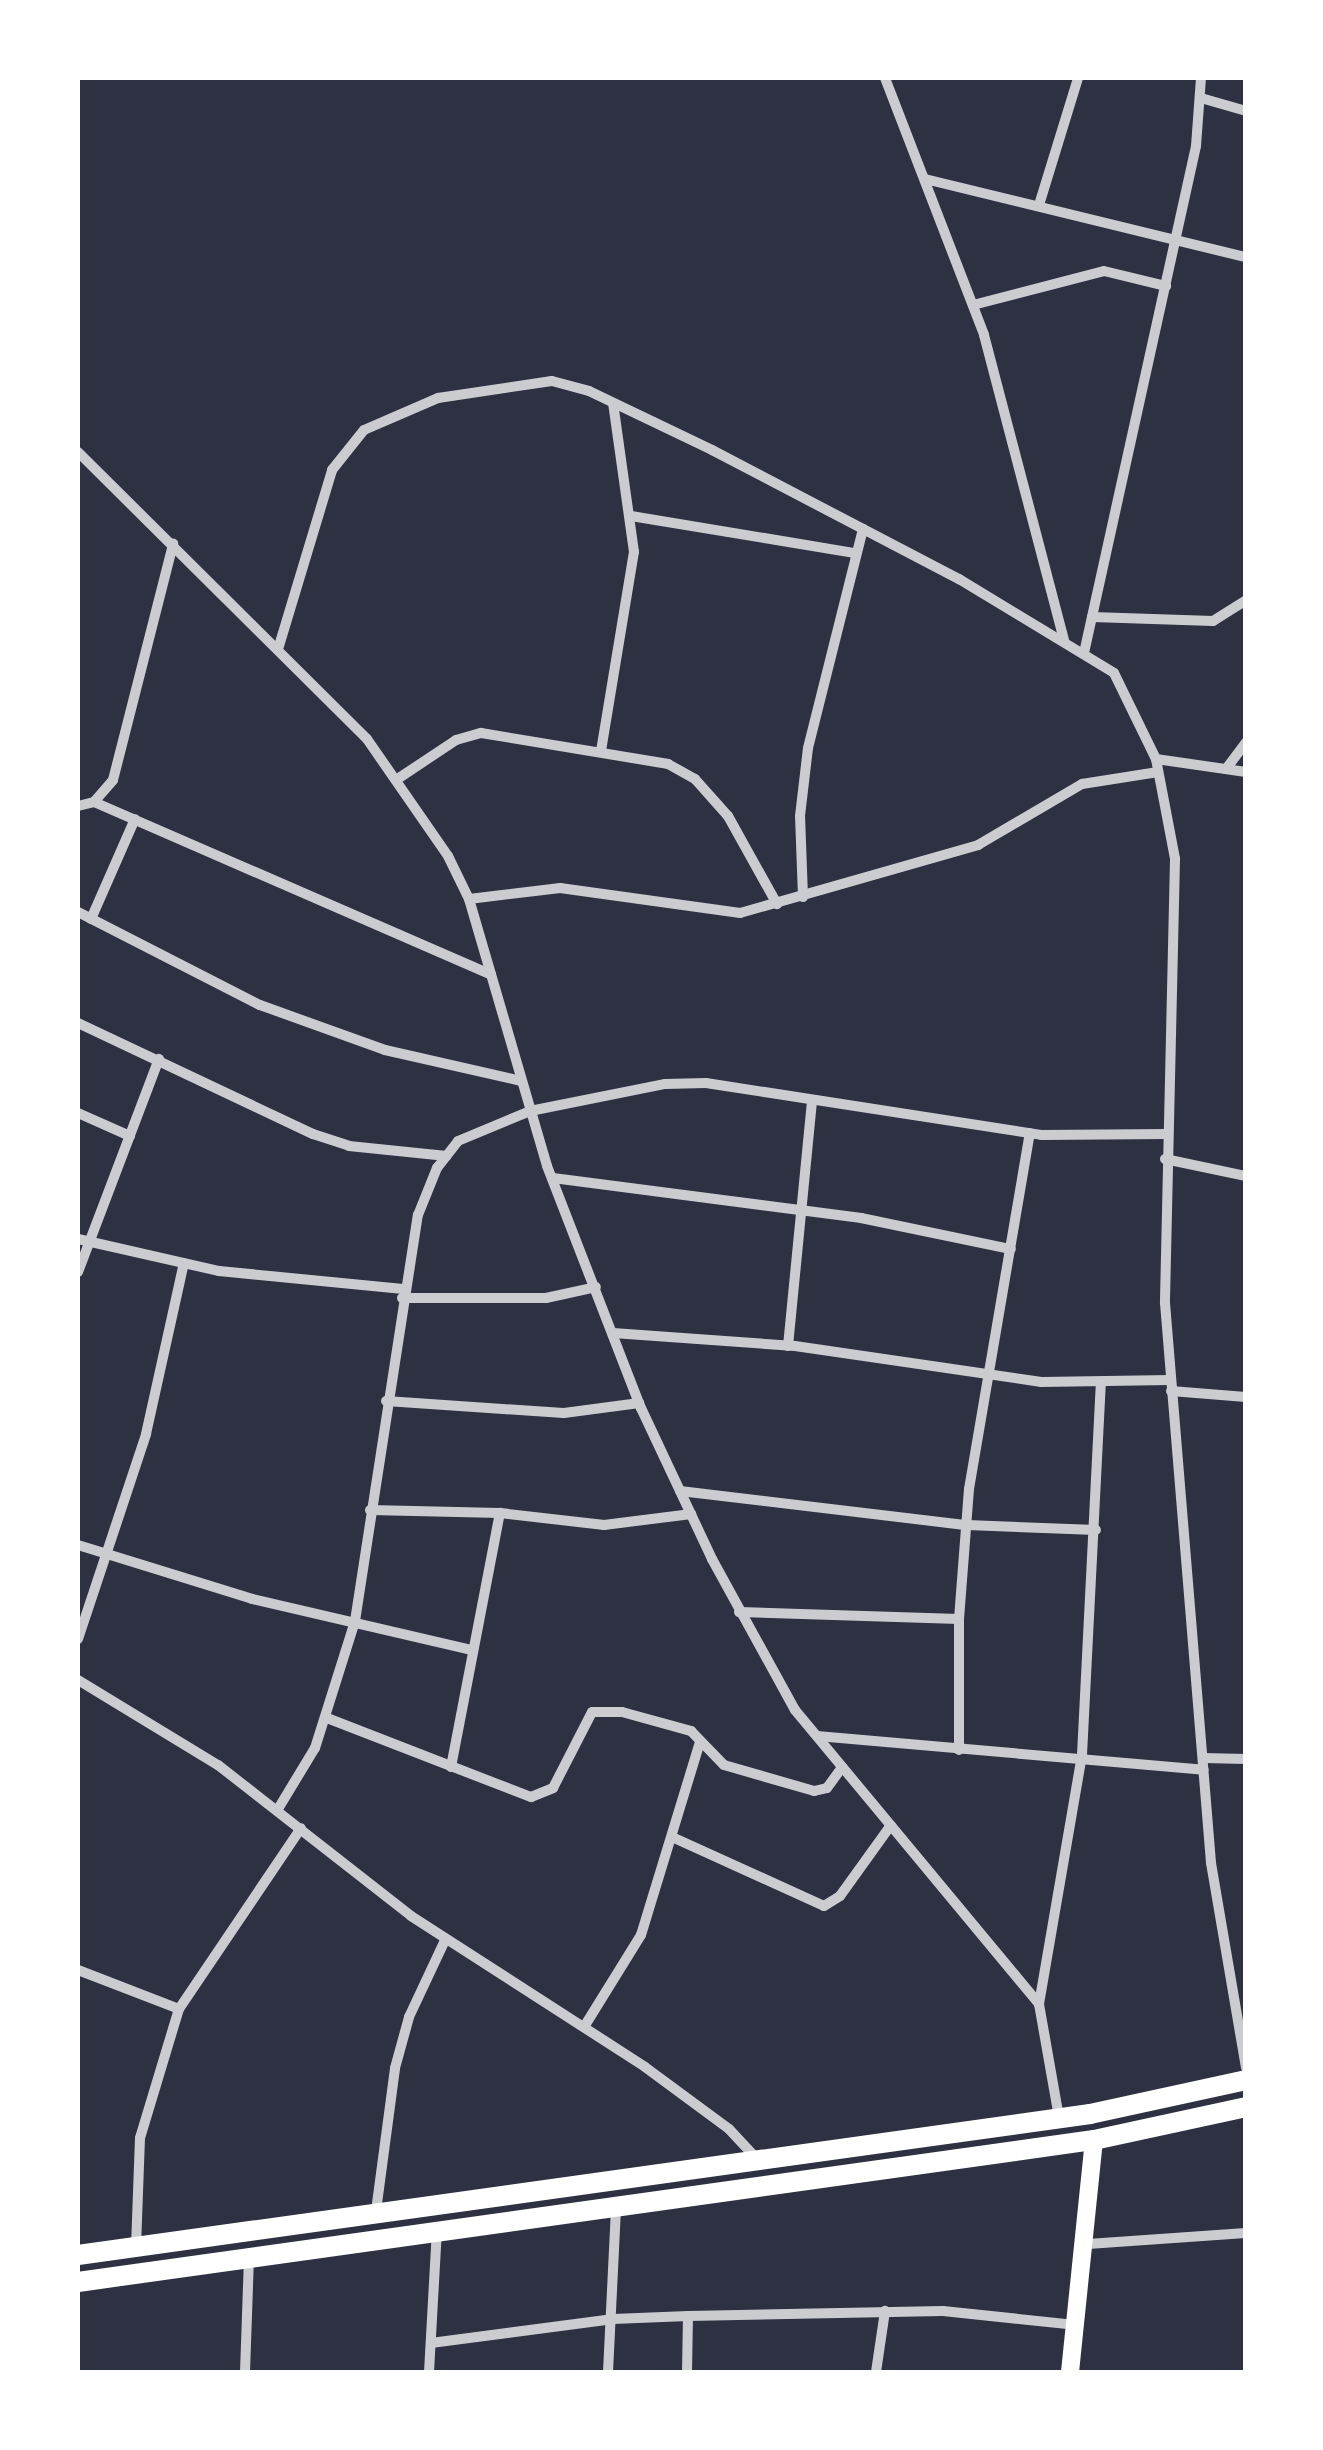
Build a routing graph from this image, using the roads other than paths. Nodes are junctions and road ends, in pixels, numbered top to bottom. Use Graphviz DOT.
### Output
graph roads {
  1 [pos="885,78"];
  2 [pos="1078,78"];
  3 [pos="1201,78"];
  4 [pos="1201,98"];
  5 [pos="1246,110"];
  6 [pos="926,179"];
  7 [pos="1039,205"];
  8 [pos="1176,237"];
  9 [pos="1246,257"];
  10 [pos="1166,286"];
  11 [pos="973,305"];
  12 [pos="613,403"];
  13 [pos="78,452"];
  14 [pos="631,516"];
  15 [pos="862,528"];
  16 [pos="174,544"];
  17 [pos="855,553"];
  18 [pos="1246,600"];
  19 [pos="1092,618"];
  20 [pos="1064,640"];
  21 [pos="279,646"];
  22 [pos="1084,653"];
  23 [pos="1246,742"];
  24 [pos="600,751"];
  25 [pos="1156,759"];
  26 [pos="1226,769"];
  27 [pos="1158,772"];
  28 [pos="1246,772"];
  29 [pos="396,780"];
  30 [pos="94,802"];
  31 [pos="78,806"];
  32 [pos="136,819"];
  33 [pos="802,897"];
  34 [pos="469,898"];
  35 [pos="777,904"];
  36 [pos="78,912"];
  37 [pos="91,919"];
  38 [pos="491,975"];
  39 [pos="78,1023"];
  40 [pos="160,1059"];
  41 [pos="522,1080"];
  42 [pos="812,1101"];
  43 [pos="530,1111"];
  44 [pos="78,1113"];
  45 [pos="1030,1133"];
  46 [pos="1168,1134"];
  47 [pos="130,1136"];
  48 [pos="446,1156"];
  49 [pos="1165,1159"];
  50 [pos="1246,1176"];
  51 [pos="552,1178"];
  52 [pos="803,1210"];
  53 [pos="83,1241"];
  54 [pos="1010,1248"];
  55 [pos="184,1263"];
  56 [pos="78,1272"];
  57 [pos="596,1287"];
  58 [pos="402,1294"];
  59 [pos="613,1333"];
  60 [pos="788,1346"];
  61 [pos="989,1375"];
  62 [pos="1101,1382"];
  63 [pos="1170,1385"];
  64 [pos="1246,1397"];
  65 [pos="386,1401"];
  66 [pos="639,1403"];
  67 [pos="680,1492"];
  68 [pos="370,1510"];
  69 [pos="500,1513"];
  70 [pos="690,1514"];
  71 [pos="967,1525"];
  72 [pos="1096,1530"];
  73 [pos="78,1546"];
  74 [pos="105,1556"];
  75 [pos="738,1612"];
  76 [pos="959,1619"];
  77 [pos="355,1620"];
  78 [pos="78,1639"];
  79 [pos="472,1650"];
  80 [pos="78,1680"];
  81 [pos="327,1718"];
  82 [pos="817,1736"];
  83 [pos="700,1742"];
  84 [pos="959,1750"];
  85 [pos="1246,1759"];
  86 [pos="1081,1763"];
  87 [pos="1204,1764"];
  88 [pos="451,1767"];
  89 [pos="842,1767"];
  90 [pos="278,1809"];
  91 [pos="891,1825"];
  92 [pos="300,1828"];
  93 [pos="672,1838"];
  94 [pos="445,1940"];
  95 [pos="78,1970"];
  96 [pos="1039,2004"];
  97 [pos="179,2008"];
  98 [pos="584,2027"];
  99 [pos="1246,2068"];
  100 [pos="1246,2080"];
  101 [pos="1246,2107"];
  102 [pos="1059,2117"];
  103 [pos="1094,2140"];
  104 [pos="756,2158"];
  105 [pos="616,2206"];
  106 [pos="376,2211"];
  107 [pos="438,2230"];
  108 [pos="1246,2233"];
  109 [pos="1088,2244"];
  110 [pos="136,2247"];
  111 [pos="78,2256"];
  112 [pos="250,2257"];
  113 [pos="78,2282"];
  114 [pos="885,2311"];
  115 [pos="688,2316"];
  116 [pos="613,2319"];
  117 [pos="1077,2325"];
  118 [pos="431,2344"];
  119 [pos="246,2372"];
  120 [pos="429,2372"];
  121 [pos="608,2372"];
  122 [pos="688,2372"];
  123 [pos="876,2372"];
  124 [pos="1070,2372"];
  1 -- 6 [label="street"];
  2 -- 7 [label="street"];
  3 -- 4 [label="street"];
  4 -- 5 [label="street"];
  4 -- 8 [label="street"];
  6 -- 7 [label="street"];
  6 -- 11 [label="street"];
  7 -- 8 [label="street"];
  8 -- 9 [label="street"];
  8 -- 10 [label="street"];
  10 -- 11 [label="street"];
  10 -- 19 [label="street"];
  11 -- 20 [label="street"];
  12 -- 14 [label="street"];
  12 -- 15 [label="street"];
  12 -- 21 [label="street"];
  13 -- 16 [label="street"];
  14 -- 17 [label="street"];
  14 -- 24 [label="street"];
  15 -- 17 [label="street"];
  15 -- 20 [label="street"];
  16 -- 21 [label="street"];
  16 -- 30 [label="street"];
  17 -- 33 [label="street"];
  18 -- 19 [label="street"];
  19 -- 22 [label="street"];
  20 -- 22 [label="street"];
  21 -- 29 [label="street"];
  22 -- 25 [label="street"];
  23 -- 26 [label="street"];
  24 -- 29 [label="street"];
  24 -- 35 [label="street"];
  25 -- 26 [label="street"];
  25 -- 27 [label="street"];
  26 -- 28 [label="street"];
  27 -- 33 [label="street"];
  27 -- 46 [label="street"];
  29 -- 34 [label="street"];
  30 -- 31 [label="street"];
  30 -- 32 [label="street"];
  32 -- 37 [label="street"];
  32 -- 38 [label="street"];
  33 -- 35 [label="street"];
  34 -- 35 [label="street"];
  34 -- 38 [label="street"];
  36 -- 37 [label="street"];
  37 -- 41 [label="street"];
  38 -- 41 [label="street"];
  39 -- 40 [label="street"];
  40 -- 47 [label="street"];
  40 -- 48 [label="street"];
  41 -- 43 [label="street"];
  42 -- 43 [label="street"];
  42 -- 45 [label="street"];
  42 -- 52 [label="street"];
  43 -- 48 [label="street"];
  43 -- 51 [label="street"];
  44 -- 47 [label="street"];
  45 -- 46 [label="street"];
  45 -- 54 [label="street"];
  46 -- 49 [label="street"];
  47 -- 53 [label="street"];
  48 -- 58 [label="street"];
  49 -- 50 [label="street"];
  49 -- 63 [label="street"];
  51 -- 52 [label="street"];
  51 -- 57 [label="street"];
  52 -- 54 [label="street"];
  52 -- 60 [label="street"];
  53 -- 55 [label="street"];
  53 -- 56 [label="street"];
  54 -- 61 [label="street"];
  55 -- 58 [label="street"];
  55 -- 74 [label="street"];
  57 -- 58 [label="street"];
  57 -- 59 [label="street"];
  58 -- 65 [label="street"];
  59 -- 60 [label="street"];
  59 -- 66 [label="street"];
  60 -- 61 [label="street"];
  61 -- 62 [label="street"];
  61 -- 71 [label="street"];
  62 -- 63 [label="street"];
  62 -- 72 [label="street"];
  63 -- 64 [label="street"];
  63 -- 87 [label="street"];
  65 -- 66 [label="street"];
  65 -- 68 [label="street"];
  66 -- 67 [label="street"];
  67 -- 70 [label="street"];
  67 -- 71 [label="street"];
  68 -- 69 [label="street"];
  68 -- 77 [label="street"];
  69 -- 70 [label="street"];
  69 -- 79 [label="street"];
  70 -- 75 [label="street"];
  71 -- 72 [label="street"];
  71 -- 76 [label="street"];
  72 -- 86 [label="street"];
  73 -- 74 [label="street"];
  74 -- 77 [label="street"];
  74 -- 78 [label="street"];
  75 -- 76 [label="street"];
  75 -- 82 [label="street"];
  76 -- 84 [label="street"];
  77 -- 79 [label="street"];
  77 -- 81 [label="street"];
  79 -- 88 [label="street"];
  80 -- 90 [label="street"];
  81 -- 88 [label="street"];
  81 -- 90 [label="street"];
  82 -- 84 [label="street"];
  82 -- 89 [label="street"];
  83 -- 88 [label="street"];
  83 -- 89 [label="street"];
  83 -- 93 [label="street"];
  84 -- 86 [label="street"];
  85 -- 87 [label="street"];
  86 -- 87 [label="street"];
  86 -- 96 [label="street"];
  87 -- 99 [label="street"];
  89 -- 91 [label="street"];
  90 -- 92 [label="street"];
  91 -- 93 [label="street"];
  91 -- 96 [label="street"];
  92 -- 94 [label="street"];
  92 -- 97 [label="street"];
  93 -- 98 [label="street"];
  94 -- 98 [label="street"];
  94 -- 106 [label="street"];
  95 -- 97 [label="street"];
  96 -- 102 [label="street"];
  97 -- 110 [label="street"];
  98 -- 104 [label="street"];
  100 -- 102 [label="highway"];
  101 -- 103 [label="highway"];
  102 -- 104 [label="highway"];
  103 -- 105 [label="highway"];
  103 -- 109 [label="main road"];
  104 -- 106 [label="highway"];
  105 -- 107 [label="highway"];
  105 -- 116 [label="street"];
  106 -- 110 [label="highway"];
  107 -- 112 [label="highway"];
  107 -- 118 [label="street"];
  108 -- 109 [label="street"];
  109 -- 117 [label="main road"];
  110 -- 111 [label="highway"];
  112 -- 113 [label="highway"];
  112 -- 119 [label="street"];
  114 -- 115 [label="street"];
  114 -- 117 [label="street"];
  114 -- 123 [label="street"];
  115 -- 116 [label="street"];
  115 -- 122 [label="street"];
  116 -- 118 [label="street"];
  116 -- 121 [label="street"];
  117 -- 124 [label="main road"];
  118 -- 120 [label="street"];
}
